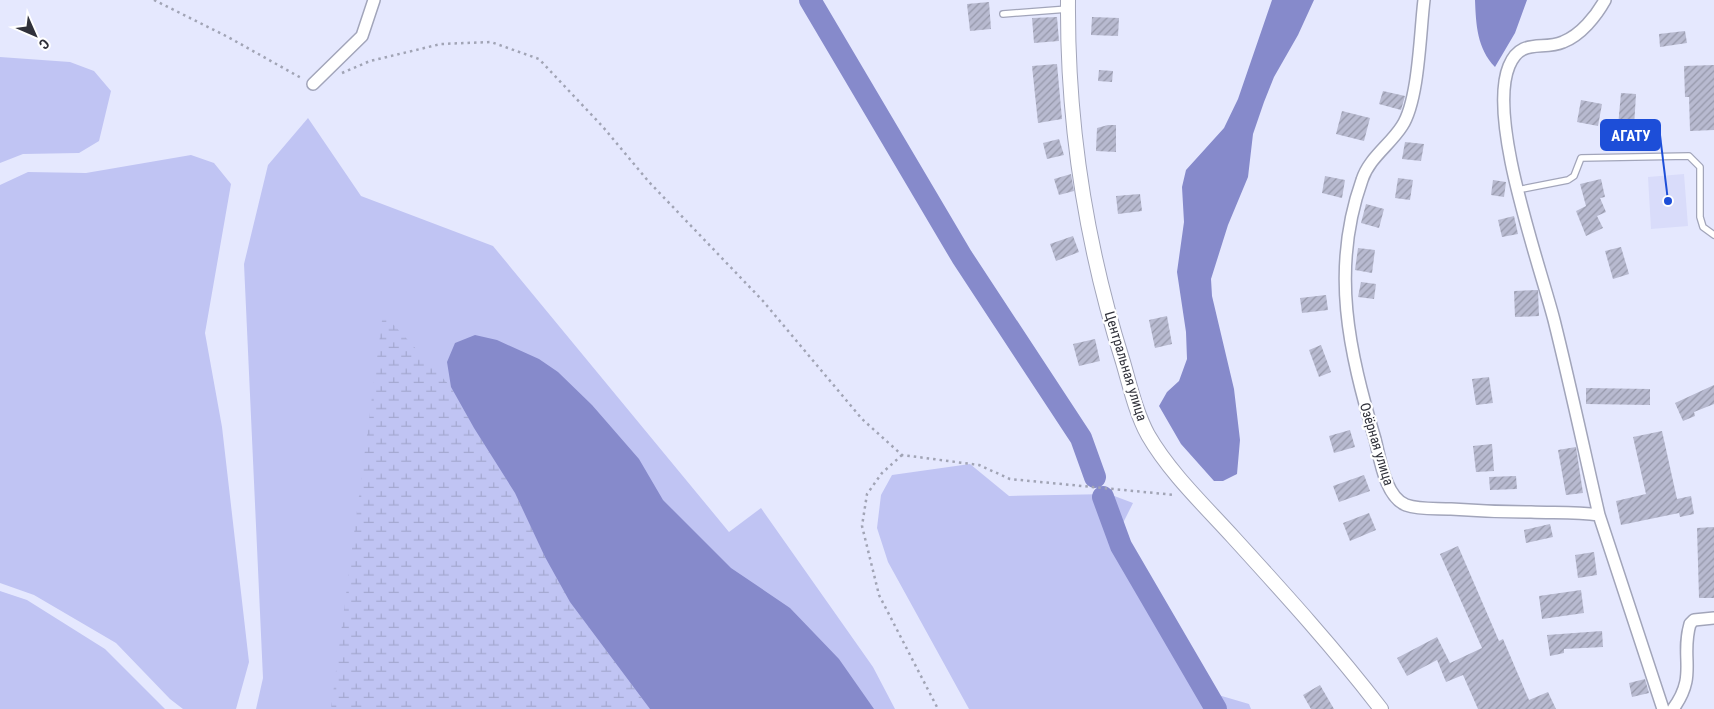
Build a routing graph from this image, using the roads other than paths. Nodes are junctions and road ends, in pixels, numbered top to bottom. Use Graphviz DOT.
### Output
graph roads {
  1 [pos="374,0"];
  2 [pos="1424,0"];
  3 [pos="1605,0"];
  4 [pos="1068,4"];
  5 [pos="1003,14"];
  6 [pos="313,84"];
  7 [pos="1518,190"];
  8 [pos="1714,235"];
  9 [pos="1599,515"];
  10 [pos="1714,618"];
  11 [pos="1381,709"];
  12 [pos="1663,709"];
  13 [pos="1674,709"];
  1 -- 6 [label="street"];
  2 -- 9 [label="street, Озёрная улица"];
  3 -- 7 [label="street"];
  4 -- 5 [label="lane"];
  4 -- 11 [label="street, Центральная улица"];
  7 -- 8 [label="lane"];
  7 -- 9 [label="street"];
  9 -- 12 [label="street"];
  10 -- 13 [label="street"];
}
